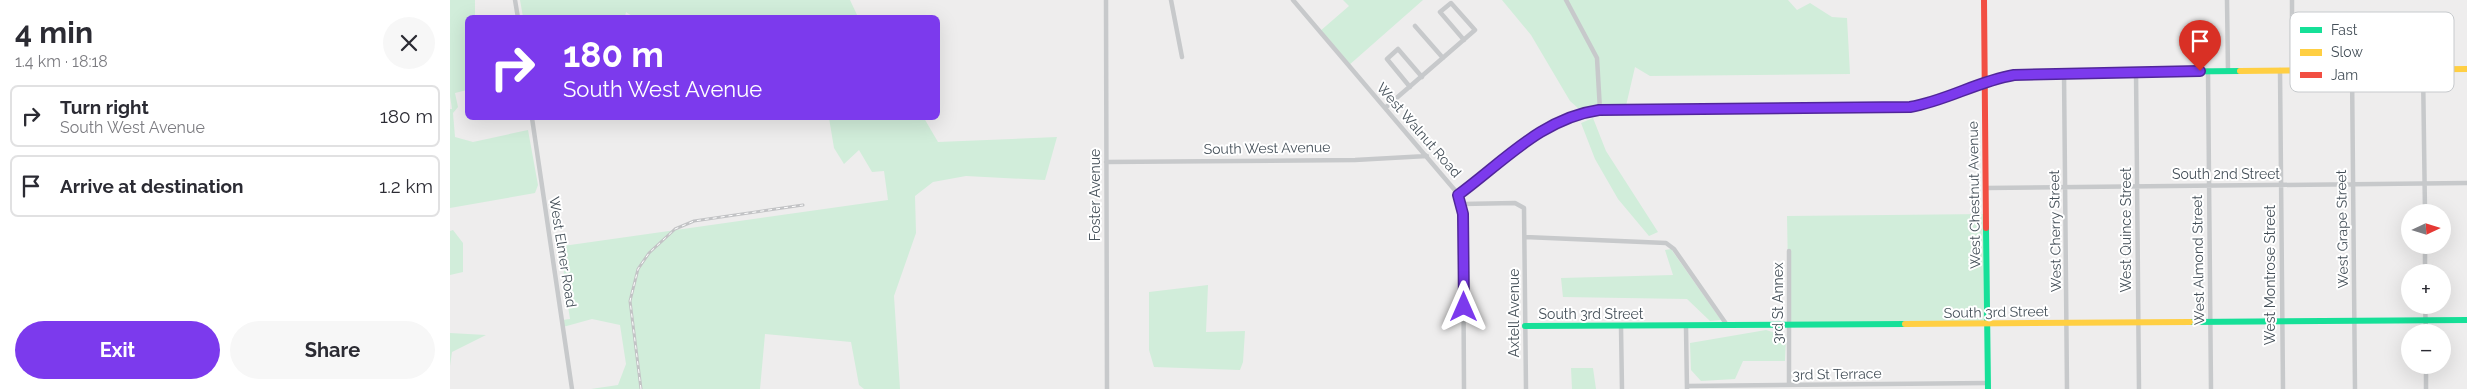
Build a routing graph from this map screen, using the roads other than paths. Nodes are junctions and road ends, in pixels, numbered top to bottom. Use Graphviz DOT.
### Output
graph roads {
  1 [pos="516,0"];
  2 [pos="1106,0"];
  3 [pos="1171,0"];
  4 [pos="1293,0"];
  5 [pos="1566,0"];
  6 [pos="1984,0"];
  7 [pos="2227,0"];
  8 [pos="518,15"];
  9 [pos="1416,26"];
  10 [pos="1464,40"];
  11 [pos="1182,57"];
  12 [pos="1443,58"];
  13 [pos="2454,69"];
  14 [pos="2467,69"];
  15 [pos="2280,70"];
  16 [pos="2290,70"];
  17 [pos="2208,71"];
  18 [pos="2228,71"];
  19 [pos="2064,72"];
  20 [pos="2136,72"];
  21 [pos="1422,77"];
  22 [pos="1985,81"];
  23 [pos="1410,87"];
  24 [pos="2352,92"];
  25 [pos="2423,92"];
  26 [pos="1385,108"];
  27 [pos="1600,110"];
  28 [pos="532,120"];
  29 [pos="1427,156"];
  30 [pos="1106,162"];
  31 [pos="2467,183"];
  32 [pos="2353,184"];
  33 [pos="2424,184"];
  34 [pos="2281,185"];
  35 [pos="2137,186"];
  36 [pos="2209,186"];
  37 [pos="2066,187"];
  38 [pos="1986,188"];
  39 [pos="1458,195"];
  40 [pos="1462,204"];
  41 [pos="2425,204"];
  42 [pos="1526,238"];
  43 [pos="1789,250"];
  44 [pos="2425,314"];
  45 [pos="2467,320"];
  46 [pos="2354,321"];
  47 [pos="2425,321"];
  48 [pos="2282,322"];
  49 [pos="2138,323"];
  50 [pos="2210,323"];
  51 [pos="2067,324"];
  52 [pos="2425,324"];
  53 [pos="1987,325"];
  54 [pos="1526,326"];
  55 [pos="1686,326"];
  56 [pos="1728,326"];
  57 [pos="1789,326"];
  58 [pos="1621,327"];
  59 [pos="2426,374"];
  60 [pos="1789,385"];
  61 [pos="1988,386"];
  62 [pos="1687,387"];
  63 [pos="572,389"];
  64 [pos="1107,389"];
  65 [pos="1464,389"];
  66 [pos="1526,389"];
  67 [pos="1622,389"];
  68 [pos="2067,389"];
  69 [pos="2139,389"];
  70 [pos="2211,389"];
  71 [pos="2282,389"];
  72 [pos="2354,389"];
  73 [pos="2426,389"];
  1 -- 8 [label="street"];
  2 -- 30 [label="street, Foster Avenue"];
  3 -- 11 [label="street"];
  4 -- 26 [label="street, West Walnut Road"];
  5 -- 27 [label="street"];
  6 -- 22 [label="street, West Chestnut Avenue"];
  7 -- 18 [label="street"];
  9 -- 12 [label="street"];
  10 -- 10 [label="street"];
  10 -- 12 [label="street"];
  12 -- 21 [label="street"];
  13 -- 14 [label="street"];
  15 -- 16 [label="street"];
  15 -- 18 [label="street"];
  15 -- 34 [label="street, West Montrose Street"];
  17 -- 18 [label="street"];
  17 -- 20 [label="street"];
  17 -- 36 [label="street, West Almond Street"];
  19 -- 20 [label="street"];
  19 -- 22 [label="street"];
  19 -- 37 [label="street, West Cherry Street"];
  20 -- 35 [label="street, West Quince Street"];
  21 -- 23 [label="street"];
  21 -- 23 [label="street"];
  22 -- 27 [label="street"];
  22 -- 38 [label="street, West Chestnut Avenue"];
  23 -- 26 [label="street"];
  24 -- 32 [label="street, West Grape Street"];
  25 -- 33 [label="street"];
  26 -- 29 [label="street, West Walnut Road"];
  27 -- 39 [label="street"];
  28 -- 63 [label="street, West Elmer Road"];
  29 -- 30 [label="street, South West Avenue"];
  29 -- 39 [label="street, West Walnut Road"];
  30 -- 64 [label="street, Foster Avenue"];
  31 -- 33 [label="street, South 2nd Street"];
  32 -- 33 [label="street, South 2nd Street"];
  32 -- 34 [label="street, South 2nd Street"];
  32 -- 46 [label="street, West Grape Street"];
  33 -- 41 [label="street"];
  34 -- 36 [label="street, South 2nd Street"];
  34 -- 48 [label="street, West Montrose Street"];
  35 -- 36 [label="street, South 2nd Street"];
  35 -- 37 [label="street, South 2nd Street"];
  35 -- 49 [label="street, West Quince Street"];
  36 -- 50 [label="street, West Almond Street"];
  37 -- 38 [label="street, South 2nd Street"];
  37 -- 51 [label="street, West Cherry Street"];
  38 -- 53 [label="street, West Chestnut Avenue"];
  39 -- 40 [label="street, West Walnut Road"];
  40 -- 42 [label="street, Axtell Avenue"];
  40 -- 65 [label="street, West Walnut Road"];
  42 -- 54 [label="street, Axtell Avenue"];
  42 -- 56 [label="street"];
  43 -- 57 [label="street, 3rd St Annex"];
  44 -- 47 [label="street"];
  45 -- 47 [label="street, South 3rd Street"];
  46 -- 47 [label="street, South 3rd Street"];
  46 -- 48 [label="street, South 3rd Street"];
  46 -- 72 [label="street, West Grape Street"];
  47 -- 52 [label="street"];
  48 -- 50 [label="street, South 3rd Street"];
  48 -- 71 [label="street, West Montrose Street"];
  49 -- 50 [label="street, South 3rd Street"];
  49 -- 51 [label="street, South 3rd Street"];
  49 -- 69 [label="street, West Quince Street"];
  50 -- 70 [label="street, West Almond Street"];
  51 -- 53 [label="street, South 3rd Street"];
  51 -- 68 [label="street, West Cherry Street"];
  53 -- 57 [label="street, South 3rd Street"];
  53 -- 61 [label="street, West Chestnut Avenue"];
  54 -- 58 [label="street, South 3rd Street"];
  54 -- 66 [label="street, Axtell Avenue"];
  55 -- 56 [label="street, South 3rd Street"];
  55 -- 58 [label="street, South 3rd Street"];
  55 -- 62 [label="street"];
  56 -- 57 [label="street, South 3rd Street"];
  57 -- 60 [label="street, 3rd St Annex"];
  58 -- 67 [label="street"];
  59 -- 73 [label="street"];
  60 -- 61 [label="street, 3rd St Terrace"];
  60 -- 62 [label="street, 3rd St Terrace"];
}
